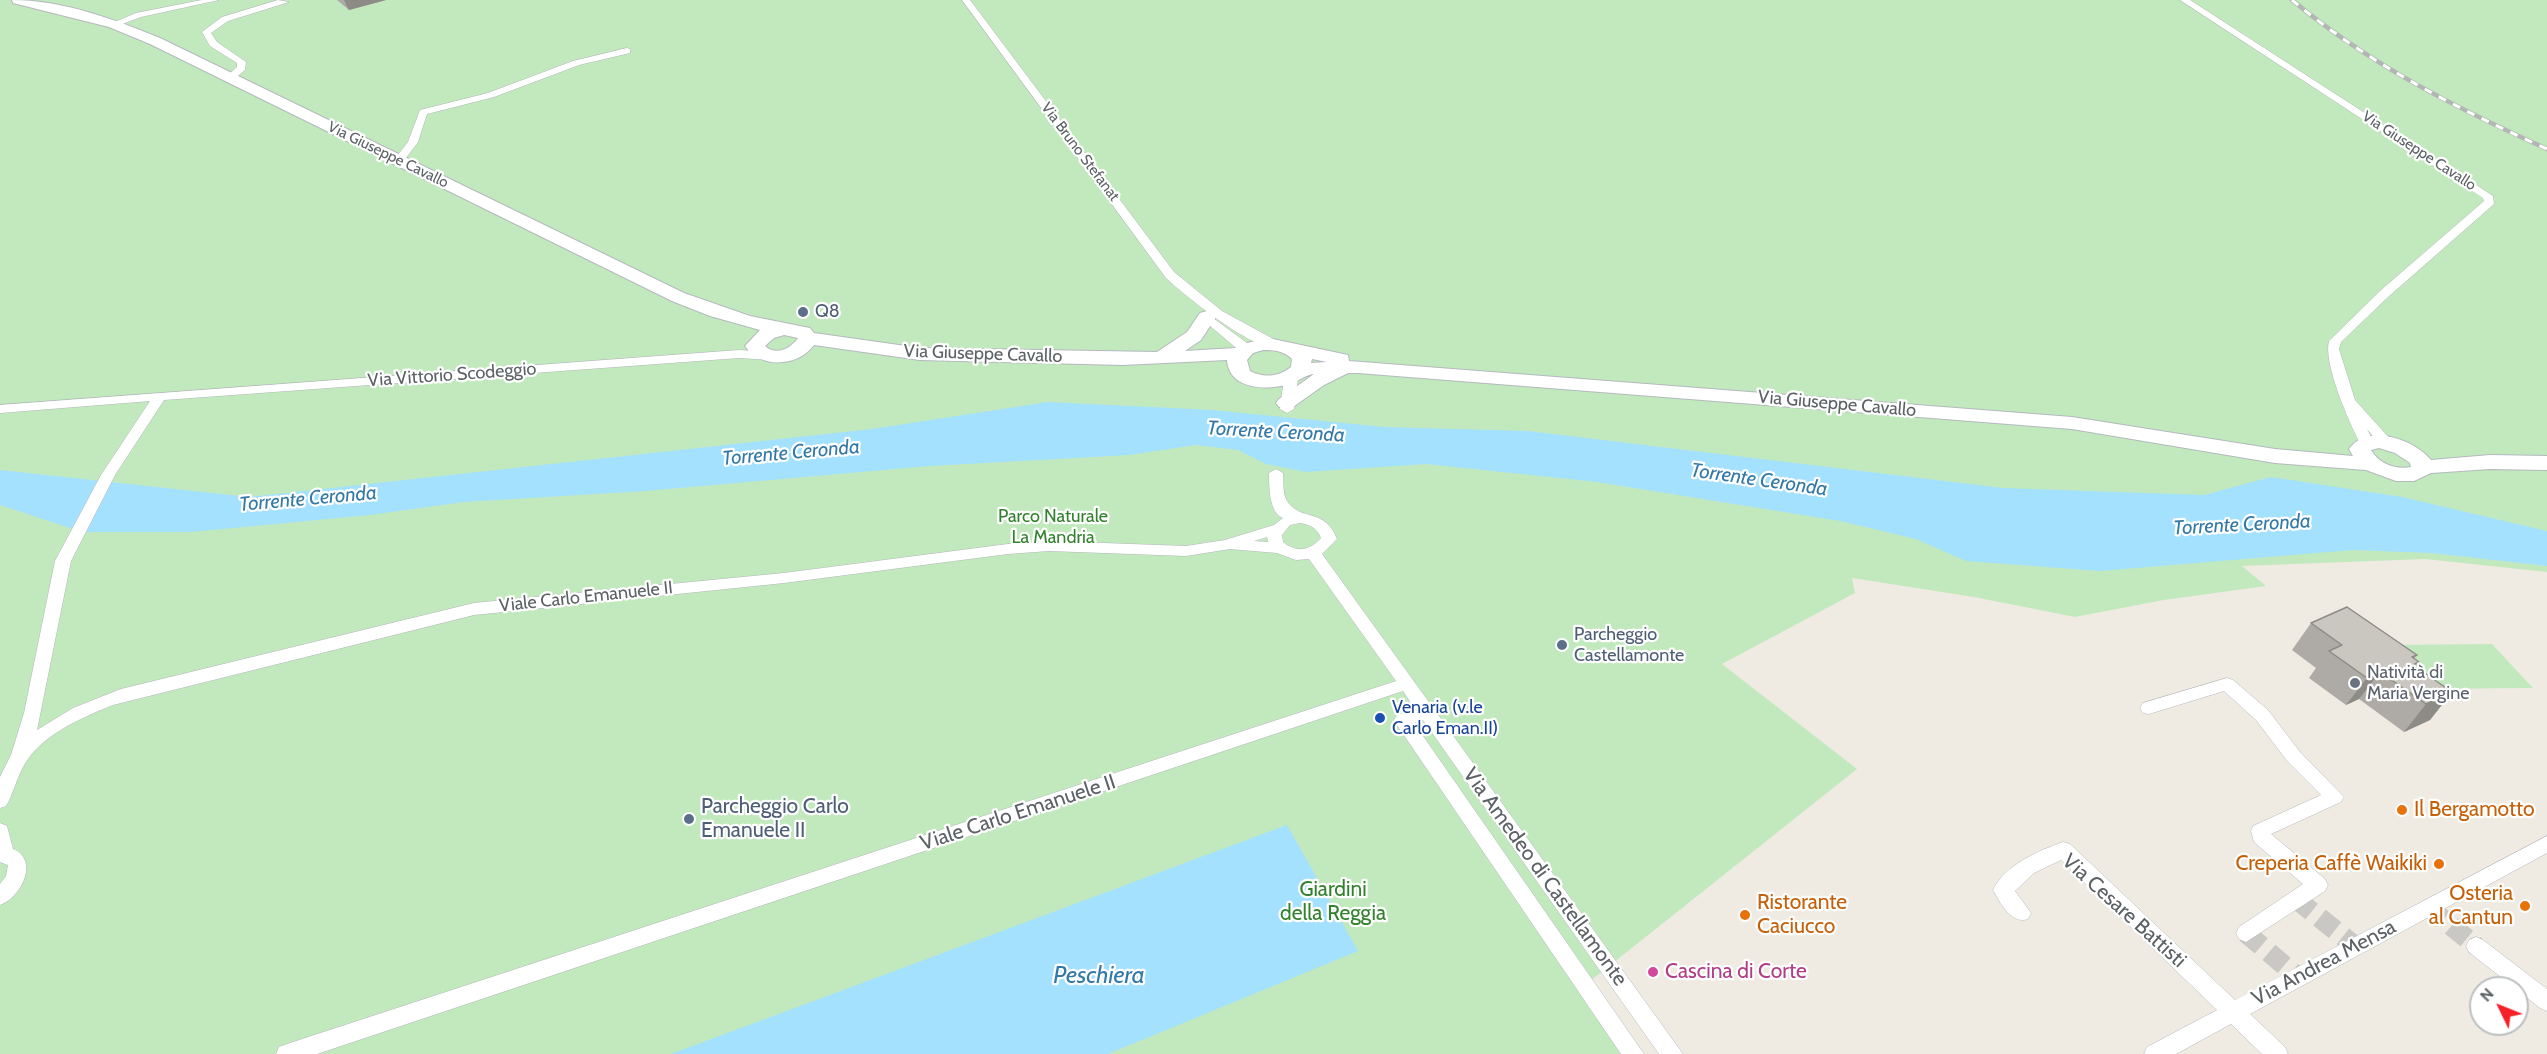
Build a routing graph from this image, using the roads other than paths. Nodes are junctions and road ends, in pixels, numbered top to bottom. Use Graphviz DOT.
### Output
graph roads {
  1 [pos="18,0"];
  2 [pos="215,0"];
  3 [pos="282,0"];
  4 [pos="966,0"];
  5 [pos="2184,0"];
  6 [pos="114,24"];
  7 [pos="627,51"];
  8 [pos="230,78"];
  9 [pos="399,160"];
  10 [pos="1202,309"];
  11 [pos="753,340"];
  12 [pos="804,343"];
  13 [pos="1272,344"];
  14 [pos="1241,357"];
  15 [pos="1161,358"];
  16 [pos="1123,359"];
  17 [pos="1358,367"];
  18 [pos="1289,370"];
  19 [pos="2345,395"];
  20 [pos="159,398"];
  21 [pos="1286,406"];
  22 [pos="0,409"];
  23 [pos="2371,451"];
  24 [pos="2547,463"];
  25 [pos="1276,473"];
  26 [pos="1287,523"];
  27 [pos="1226,545"];
  28 [pos="1280,548"];
  29 [pos="1313,554"];
  30 [pos="1406,684"];
  31 [pos="2149,708"];
  32 [pos="1426,712"];
  33 [pos="19,758"];
  34 [pos="0,801"];
  35 [pos="0,831"];
  36 [pos="2547,844"];
  37 [pos="2,854"];
  38 [pos="0,897"];
  39 [pos="2021,913"];
  40 [pos="2246,933"];
  41 [pos="2476,946"];
  42 [pos="2547,1001"];
  43 [pos="2233,1012"];
  44 [pos="1666,1045"];
  45 [pos="287,1054"];
  46 [pos="1633,1054"];
  47 [pos="2155,1054"];
  48 [pos="2277,1054"];
  1 -- 6 [label="street, Via Giuseppe Cavallo"];
  2 -- 6 [label="street"];
  3 -- 8 [label="street"];
  4 -- 10 [label="street, Via Bruno Stefanat"];
  5 -- 19 [label="street, Via Giuseppe Cavallo"];
  6 -- 8 [label="street, Via Giuseppe Cavallo"];
  7 -- 9 [label="street"];
  8 -- 9 [label="street, Via Giuseppe Cavallo"];
  9 -- 11 [label="street, Via Giuseppe Cavallo"];
  10 -- 13 [label="street, Via Bruno Stefanat"];
  10 -- 14 [label="street, Via Bruno Stefanat"];
  10 -- 15 [label="street"];
  11 -- 12 [label="street"];
  11 -- 12 [label="street, Via Giuseppe Cavallo"];
  11 -- 20 [label="street, Via Vittorio Scodeggio"];
  12 -- 16 [label="street, Via Giuseppe Cavallo"];
  13 -- 14 [label="street"];
  13 -- 18 [label="street"];
  14 -- 15 [label="street, Via Giuseppe Cavallo"];
  14 -- 16 [label="street, Via Giuseppe Cavallo"];
  14 -- 18 [label="street"];
  15 -- 16 [label="street, Via Giuseppe Cavallo"];
  17 -- 18 [label="street, Via Giuseppe Cavallo"];
  17 -- 21 [label="street"];
  17 -- 23 [label="street, Via Giuseppe Cavallo"];
  18 -- 21 [label="street"];
  18 -- 23 [label="street, Via Giuseppe Cavallo"];
  19 -- 23 [label="street, Via Giuseppe Cavallo"];
  19 -- 23 [label="street, Via Giuseppe Cavallo"];
  20 -- 22 [label="street, Via Vittorio Scodeggio"];
  20 -- 33 [label="street"];
  23 -- 24 [label="street"];
  25 -- 26 [label="street"];
  26 -- 27 [label="street, Viale Carlo Emanuele II"];
  26 -- 28 [label="street"];
  26 -- 29 [label="street"];
  27 -- 28 [label="street, Viale Carlo Emanuele II"];
  27 -- 33 [label="street, Viale Carlo Emanuele II"];
  28 -- 29 [label="street"];
  29 -- 30 [label="street, Via Amedeo di Castellamonte"];
  30 -- 32 [label="street, Via Amedeo di Castellamonte"];
  30 -- 45 [label="street, Viale Carlo Emanuele II"];
  31 -- 40 [label="street"];
  32 -- 44 [label="street, Via Amedeo di Castellamonte"];
  32 -- 46 [label="street"];
  33 -- 34 [label="street, Viale Carlo Emanuele II"];
  35 -- 37 [label="street"];
  36 -- 43 [label="street, Via Andrea Mensa"];
  37 -- 38 [label="street"];
  39 -- 43 [label="street, Via Cesare Battisti"];
  41 -- 42 [label="street"];
  43 -- 47 [label="street, Via Andrea Mensa"];
  43 -- 48 [label="street"];
}
